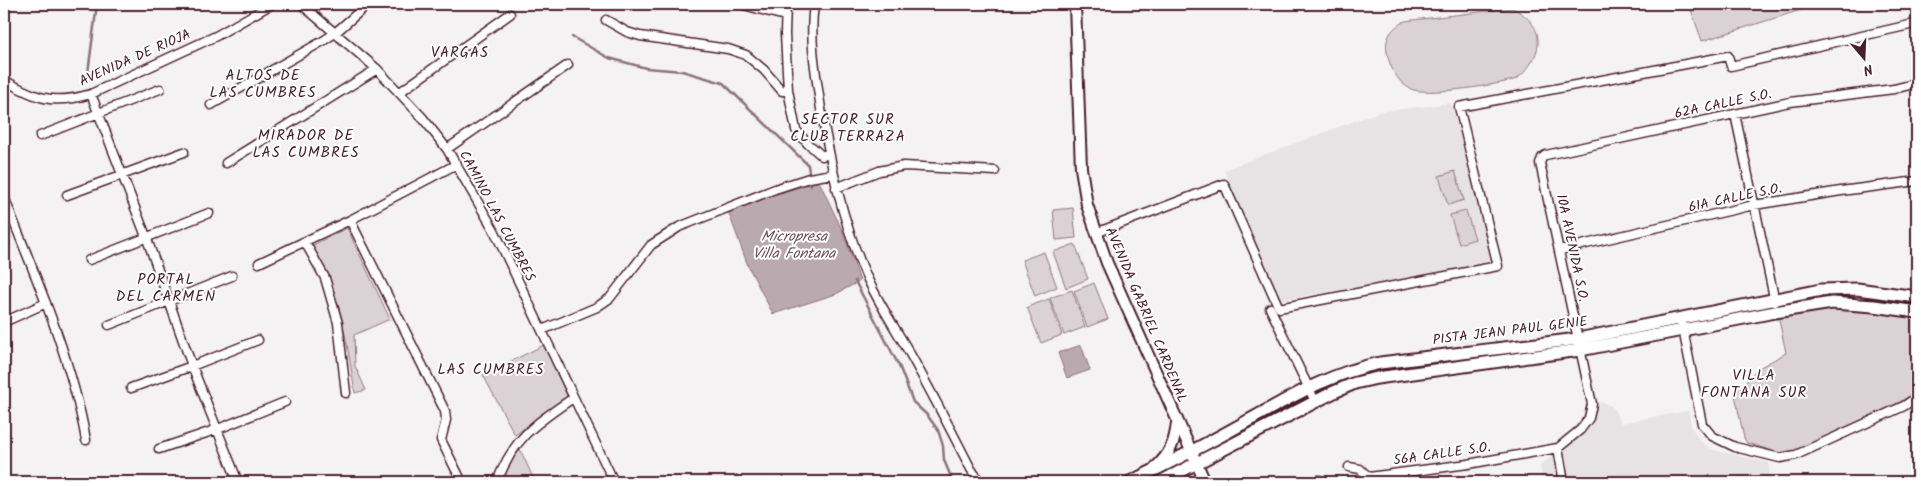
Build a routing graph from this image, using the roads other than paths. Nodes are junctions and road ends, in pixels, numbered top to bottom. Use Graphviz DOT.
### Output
graph roads {
  1 [pos="272,4"];
  2 [pos="301,4"];
  3 [pos="368,4"];
  4 [pos="740,4"];
  5 [pos="786,4"];
  6 [pos="814,4"];
  7 [pos="1075,4"];
  8 [pos="510,14"];
  9 [pos="785,16"];
  10 [pos="606,20"];
  11 [pos="1914,24"];
  12 [pos="335,33"];
  13 [pos="568,65"];
  14 [pos="377,69"];
  15 [pos="4,80"];
  16 [pos="1917,83"];
  17 [pos="160,89"];
  18 [pos="788,90"];
  19 [pos="400,92"];
  20 [pos="91,94"];
  21 [pos="211,105"];
  22 [pos="98,113"];
  23 [pos="1735,114"];
  24 [pos="40,136"];
  25 [pos="447,149"];
  26 [pos="184,152"];
  27 [pos="829,154"];
  28 [pos="226,163"];
  29 [pos="1540,163"];
  30 [pos="457,164"];
  31 [pos="995,171"];
  32 [pos="122,174"];
  33 [pos="833,174"];
  34 [pos="1917,181"];
  35 [pos="836,188"];
  36 [pos="67,195"];
  37 [pos="4,197"];
  38 [pos="1754,205"];
  39 [pos="209,213"];
  40 [pos="350,220"];
  41 [pos="1096,234"];
  42 [pos="147,239"];
  43 [pos="305,242"];
  44 [pos="1560,250"];
  45 [pos="89,260"];
  46 [pos="259,263"];
  47 [pos="232,276"];
  48 [pos="1917,297"];
  49 [pos="1775,299"];
  50 [pos="169,301"];
  51 [pos="46,303"];
  52 [pos="1270,308"];
  53 [pos="1775,312"];
  54 [pos="1917,312"];
  55 [pos="4,322"];
  56 [pos="1682,325"];
  57 [pos="109,326"];
  58 [pos="542,330"];
  59 [pos="258,340"];
  60 [pos="1579,345"];
  61 [pos="192,366"];
  62 [pos="131,388"];
  63 [pos="1309,388"];
  64 [pos="346,394"];
  65 [pos="1917,397"];
  66 [pos="573,398"];
  67 [pos="1315,401"];
  68 [pos="285,402"];
  69 [pos="1177,422"];
  70 [pos="218,429"];
  71 [pos="86,440"];
  72 [pos="1558,448"];
  73 [pos="160,449"];
  74 [pos="1191,452"];
  75 [pos="1197,464"];
  76 [pos="1349,467"];
  77 [pos="1153,471"];
  78 [pos="236,477"];
  79 [pos="462,482"];
  80 [pos="497,482"];
  81 [pos="614,482"];
  82 [pos="980,482"];
  83 [pos="1130,482"];
  84 [pos="1160,482"];
  85 [pos="1205,482"];
  86 [pos="1564,482"];
  1 -- 20 [label="street, AVENIDA DE RIOJA"];
  2 -- 12 [label="street, CAMINO LAS CUMBRES"];
  3 -- 12 [label="street"];
  4 -- 9 [label="street"];
  5 -- 9 [label="street"];
  6 -- 27 [label="street"];
  7 -- 41 [label="street, AVENIDA GABRIEL CARDENAL"];
  8 -- 19 [label="street"];
  9 -- 18 [label="street"];
  10 -- 18 [label="street"];
  11 -- 41 [label="street"];
  12 -- 14 [label="street, CAMINO LAS CUMBRES"];
  12 -- 21 [label="street"];
  13 -- 25 [label="street"];
  14 -- 19 [label="street, CAMINO LAS CUMBRES"];
  14 -- 28 [label="street"];
  15 -- 20 [label="street, AVENIDA DE RIOJA"];
  16 -- 23 [label="street, 62A CALLE S.O."];
  17 -- 22 [label="street"];
  18 -- 27 [label="street"];
  19 -- 25 [label="street, CAMINO LAS CUMBRES"];
  20 -- 22 [label="street"];
  22 -- 24 [label="street"];
  22 -- 32 [label="street"];
  23 -- 29 [label="street, 62A CALLE S.O."];
  23 -- 38 [label="street"];
  25 -- 30 [label="street, CAMINO LAS CUMBRES"];
  26 -- 32 [label="street"];
  27 -- 33 [label="street"];
  29 -- 44 [label="street, 10A AVENIDA S.O."];
  30 -- 40 [label="street"];
  30 -- 58 [label="street, CAMINO LAS CUMBRES"];
  31 -- 35 [label="street"];
  32 -- 36 [label="street"];
  32 -- 42 [label="street"];
  33 -- 35 [label="street"];
  33 -- 58 [label="street"];
  34 -- 38 [label="street, 61A CALLE S.O."];
  35 -- 82 [label="street"];
  37 -- 51 [label="street"];
  38 -- 44 [label="street, 61A CALLE S.O."];
  38 -- 49 [label="street"];
  39 -- 42 [label="street"];
  40 -- 43 [label="street"];
  40 -- 79 [label="street"];
  41 -- 69 [label="street, AVENIDA GABRIEL CARDENAL"];
  42 -- 45 [label="street"];
  42 -- 50 [label="street"];
  43 -- 46 [label="street"];
  43 -- 64 [label="street"];
  44 -- 60 [label="street, 10A AVENIDA S.O."];
  47 -- 50 [label="street"];
  48 -- 49 [label="main road, PISTA JEAN PAUL GENIE"];
  49 -- 53 [label="street"];
  49 -- 56 [label="main road, PISTA JEAN PAUL GENIE"];
  50 -- 57 [label="street"];
  50 -- 61 [label="street"];
  51 -- 55 [label="street"];
  51 -- 71 [label="street"];
  52 -- 63 [label="street"];
  53 -- 54 [label="main road, PISTA JEAN PAUL GENIE"];
  53 -- 56 [label="main road, PISTA JEAN PAUL GENIE"];
  56 -- 60 [label="main road, PISTA JEAN PAUL GENIE"];
  56 -- 65 [label="street"];
  58 -- 66 [label="street, CAMINO LAS CUMBRES"];
  59 -- 61 [label="street"];
  60 -- 63 [label="main road, PISTA JEAN PAUL GENIE"];
  60 -- 67 [label="main road, PISTA JEAN PAUL GENIE"];
  60 -- 72 [label="street, 10A AVENIDA S.O."];
  61 -- 62 [label="street"];
  61 -- 70 [label="street"];
  63 -- 67 [label="street"];
  63 -- 74 [label="main road, PISTA JEAN PAUL GENIE"];
  66 -- 80 [label="street"];
  66 -- 81 [label="street, CAMINO LAS CUMBRES"];
  67 -- 75 [label="main road, PISTA JEAN PAUL GENIE"];
  68 -- 70 [label="street"];
  69 -- 74 [label="street, AVENIDA GABRIEL CARDENAL"];
  69 -- 77 [label="street"];
  70 -- 73 [label="street"];
  70 -- 78 [label="street"];
  72 -- 76 [label="street, 56A CALLE S.O."];
  72 -- 86 [label="street"];
  74 -- 75 [label="street, AVENIDA GABRIEL CARDENAL"];
  74 -- 77 [label="main road, PISTA JEAN PAUL GENIE"];
  75 -- 84 [label="main road, PISTA JEAN PAUL GENIE"];
  75 -- 85 [label="street, AVENIDA GABRIEL CARDENAL"];
  77 -- 83 [label="main road, PISTA JEAN PAUL GENIE"];
}
